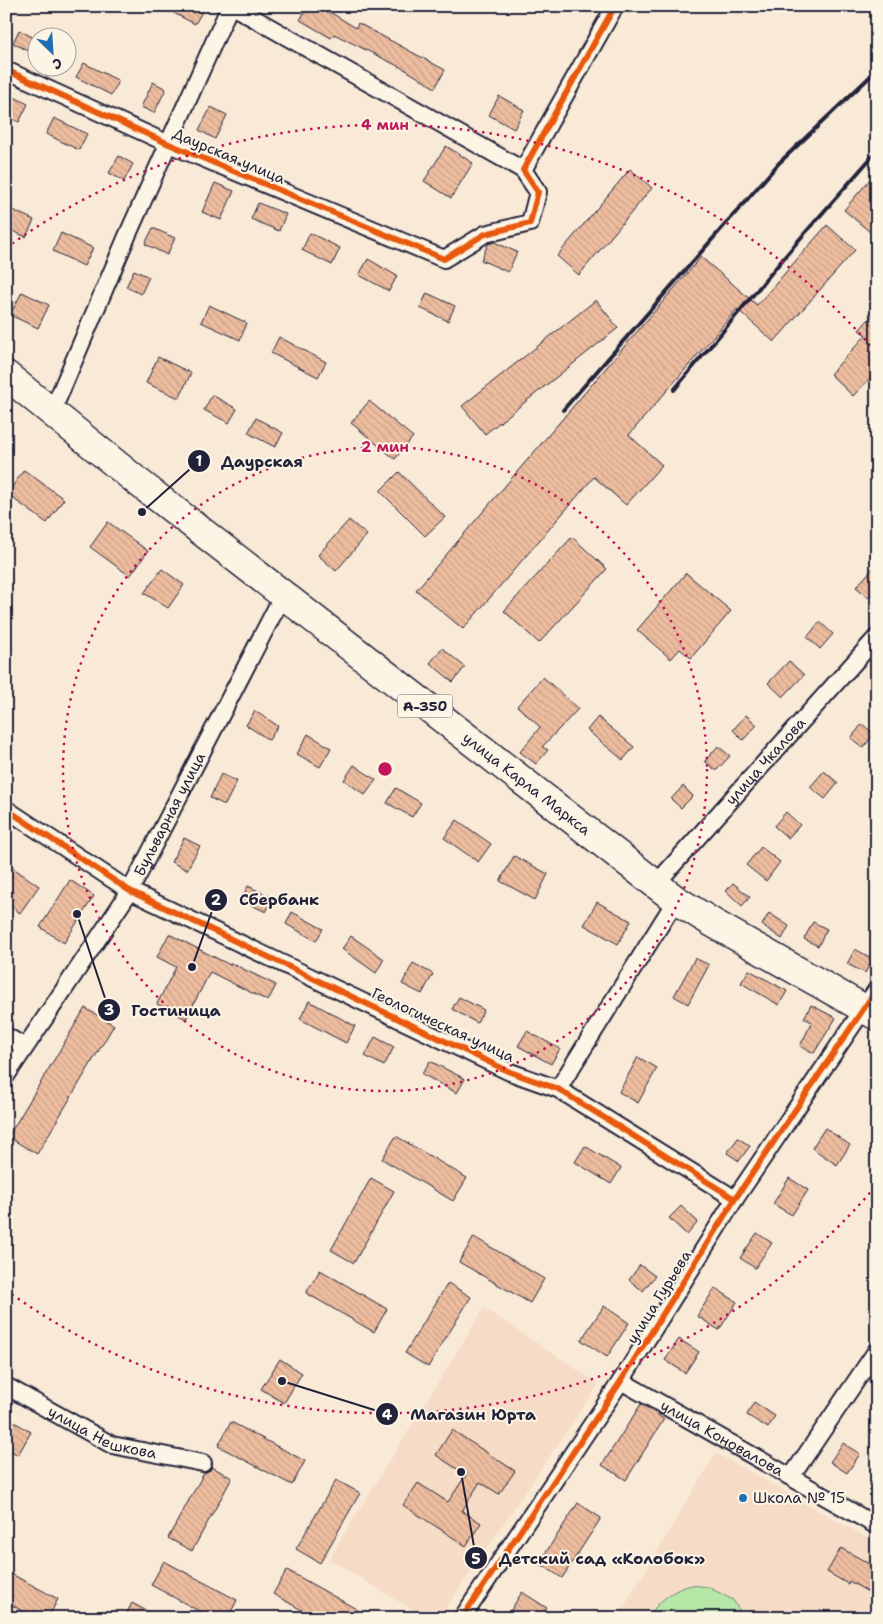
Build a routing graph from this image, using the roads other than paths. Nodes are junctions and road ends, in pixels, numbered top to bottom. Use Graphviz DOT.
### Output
graph roads {
  1 [pos="231,6"];
  2 [pos="615,6"];
  3 [pos="6,70"];
  4 [pos="169,144"];
  5 [pos="523,170"];
  6 [pos="6,375"];
  7 [pos="52,412"];
  8 [pos="283,595"];
  9 [pos="877,636"];
  10 [pos="6,809"];
  11 [pos="130,891"];
  12 [pos="665,893"];
  13 [pos="872,1005"];
  14 [pos="6,1036"];
  15 [pos="25,1047"];
  16 [pos="6,1076"];
  17 [pos="558,1089"];
  18 [pos="735,1200"];
  19 [pos="877,1350"];
  20 [pos="621,1380"];
  21 [pos="6,1386"];
  22 [pos="203,1463"];
  23 [pos="791,1477"];
  24 [pos="877,1526"];
  25 [pos="462,1618"];
  1 -- 4 [label="street, Даурская улица"];
  1 -- 5 [label="street"];
  2 -- 5 [label="street"];
  3 -- 4 [label="street, Даурская улица"];
  4 -- 5 [label="street, Даурская улица"];
  4 -- 7 [label="street, Даурская улица"];
  6 -- 7 [label="highway, улица Карла Маркса / А-350"];
  7 -- 8 [label="highway, улица Карла Маркса / А-350"];
  8 -- 11 [label="street, Бульварная улица"];
  8 -- 12 [label="highway, улица Карла Маркса / А-350"];
  9 -- 12 [label="street, улица Чкалова"];
  10 -- 11 [label="street, Геологическая улица"];
  11 -- 15 [label="street, Бульварная улица"];
  11 -- 17 [label="street, Геологическая улица"];
  12 -- 13 [label="highway, улица Карла Маркса / А-350"];
  12 -- 17 [label="street, улица Чкалова"];
  13 -- 18 [label="street, улица Гурьева"];
  14 -- 15 [label="street"];
  15 -- 16 [label="street, Бульварная улица"];
  17 -- 18 [label="street, Геологическая улица"];
  18 -- 20 [label="street, улица Гурьева"];
  19 -- 23 [label="street"];
  20 -- 23 [label="street, улица Коновалова"];
  20 -- 25 [label="street, улица Гурьева"];
  21 -- 22 [label="street, улица Нешкова"];
  23 -- 24 [label="street, улица Коновалова"];
}
